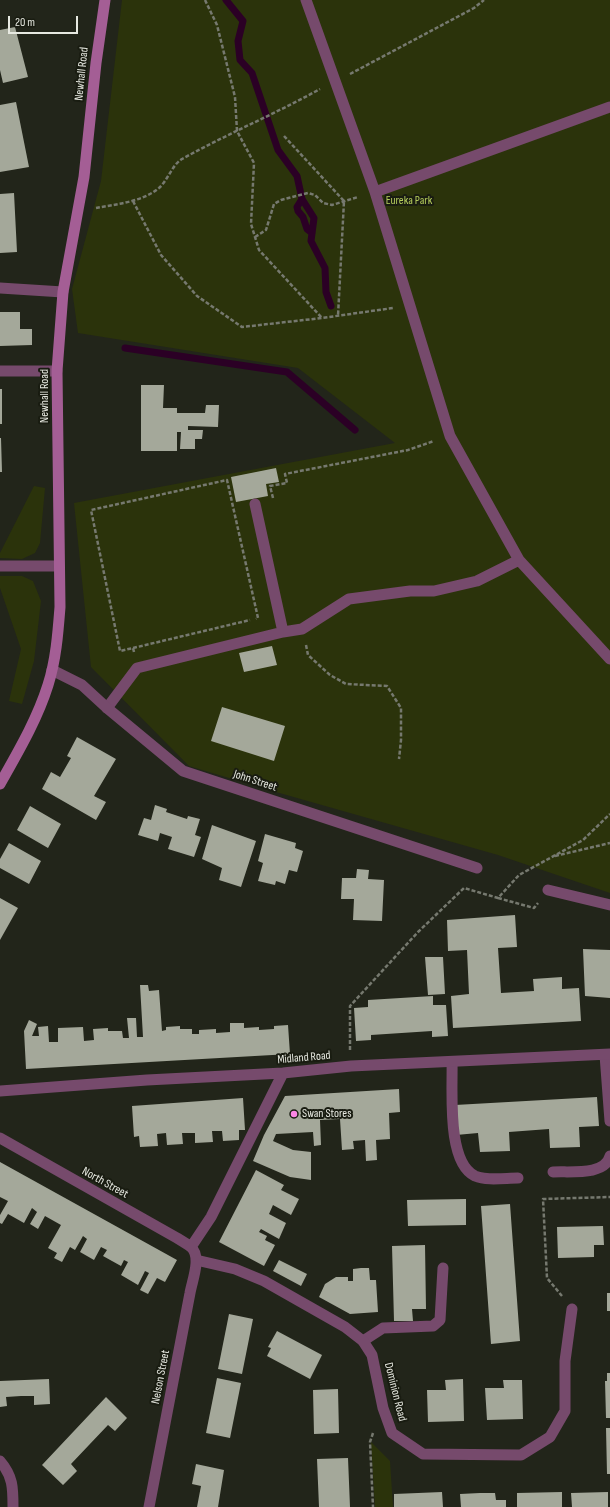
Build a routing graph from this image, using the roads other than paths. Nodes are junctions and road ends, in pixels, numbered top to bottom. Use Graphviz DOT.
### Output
graph roads {
  1 [pos="105,0"];
  2 [pos="306,0"];
  3 [pos="610,107"];
  4 [pos="375,192"];
  5 [pos="0,288"];
  6 [pos="63,292"];
  7 [pos="0,371"];
  8 [pos="57,371"];
  9 [pos="255,504"];
  10 [pos="519,560"];
  11 [pos="0,566"];
  12 [pos="59,566"];
  13 [pos="283,632"];
  14 [pos="610,659"];
  15 [pos="52,670"];
  16 [pos="107,708"];
  17 [pos="0,784"];
  18 [pos="477,868"];
  19 [pos="548,890"];
  20 [pos="610,905"];
  21 [pos="608,1055"];
  22 [pos="452,1062"];
  23 [pos="283,1073"];
  24 [pos="0,1092"];
  25 [pos="610,1121"];
  26 [pos="0,1138"];
  27 [pos="610,1156"];
  28 [pos="553,1172"];
  29 [pos="518,1178"];
  30 [pos="194,1254"];
  31 [pos="443,1268"];
  32 [pos="572,1309"];
  33 [pos="362,1341"];
  34 [pos="0,1461"];
  35 [pos="13,1507"];
  36 [pos="149,1507"];
  1 -- 6 [label="main road, Newhall Road"];
  2 -- 4 [label="street"];
  3 -- 4 [label="street"];
  4 -- 10 [label="street"];
  5 -- 6 [label="street"];
  6 -- 8 [label="main road, Newhall Road"];
  7 -- 8 [label="street"];
  8 -- 12 [label="main road, Newhall Road"];
  9 -- 13 [label="street"];
  10 -- 13 [label="street"];
  10 -- 14 [label="street"];
  11 -- 12 [label="street"];
  12 -- 15 [label="main road, Newhall Road"];
  13 -- 16 [label="street"];
  15 -- 16 [label="street, John Street"];
  15 -- 17 [label="main road, Newhall Road"];
  16 -- 18 [label="street, John Street"];
  19 -- 20 [label="street"];
  21 -- 22 [label="street, Midland Road"];
  21 -- 25 [label="street"];
  22 -- 23 [label="street, Midland Road"];
  22 -- 29 [label="street"];
  23 -- 24 [label="street, Midland Road"];
  23 -- 30 [label="street, Nelson Street"];
  26 -- 30 [label="street, North Street"];
  27 -- 28 [label="street"];
  30 -- 33 [label="street, Dominion Road"];
  30 -- 36 [label="street, Nelson Street"];
  31 -- 33 [label="street"];
  32 -- 33 [label="street, Dominion Road"];
  34 -- 35 [label="street"];
}
